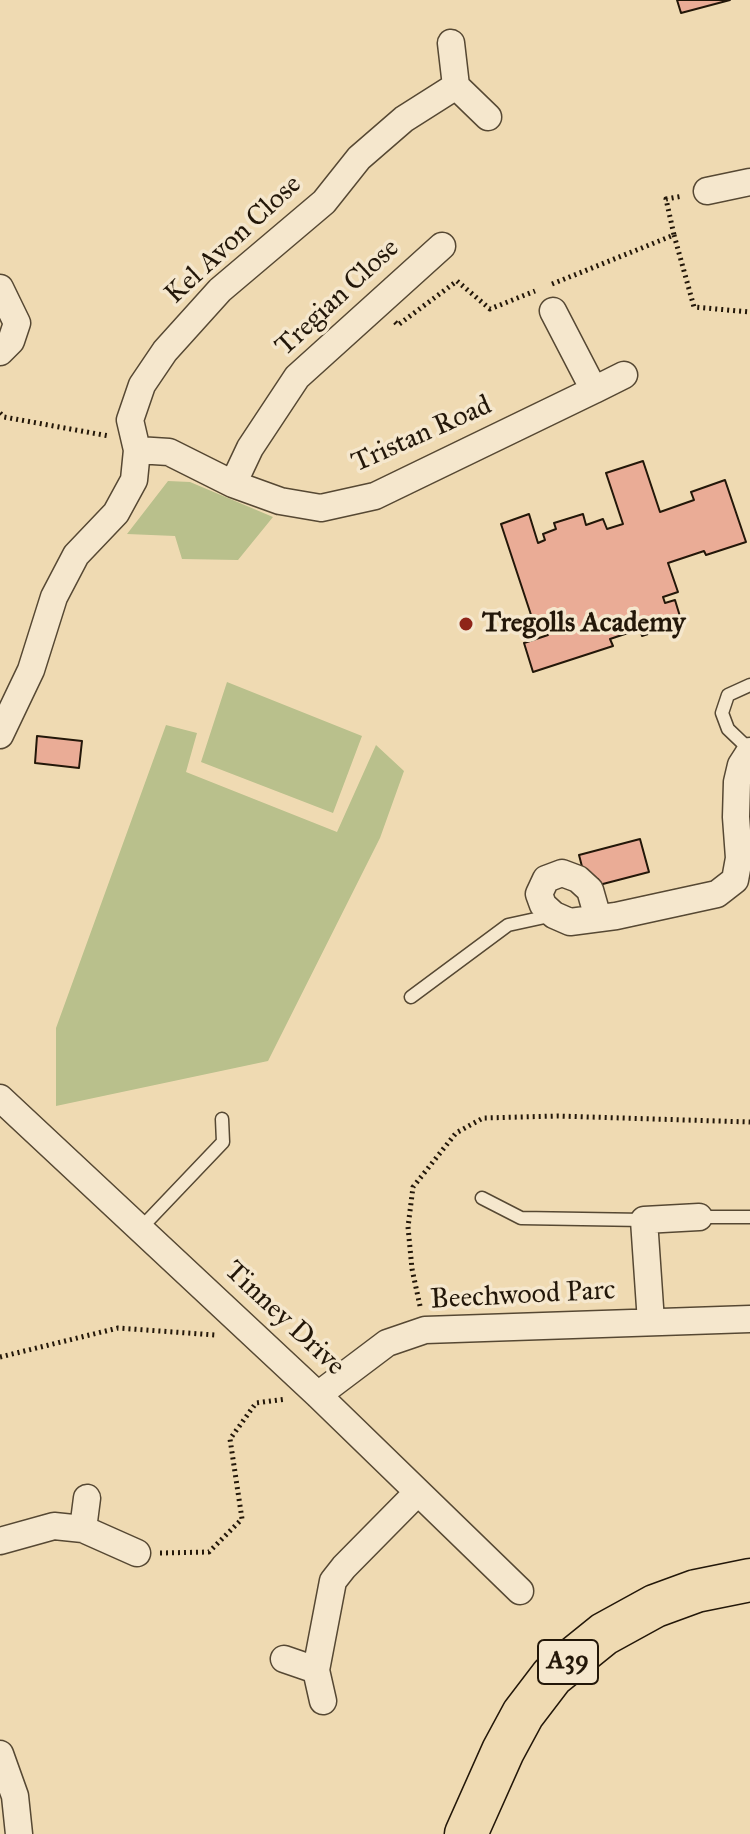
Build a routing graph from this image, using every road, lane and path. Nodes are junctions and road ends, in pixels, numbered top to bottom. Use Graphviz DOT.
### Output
graph roads {
  1 [pos="451,43"];
  2 [pos="456,86"];
  3 [pos="488,117"];
  4 [pos="750,182"];
  5 [pos="707,191"];
  6 [pos="674,235"];
  7 [pos="442,246"];
  8 [pos="0,288"];
  9 [pos="378,304"];
  10 [pos="553,311"];
  11 [pos="750,312"];
  12 [pos="0,352"];
  13 [pos="624,375"];
  14 [pos="594,390"];
  15 [pos="0,413"];
  16 [pos="135,444"];
  17 [pos="233,484"];
  18 [pos="750,685"];
  19 [pos="0,735"];
  20 [pos="750,751"];
  21 [pos="554,915"];
  22 [pos="598,918"];
  23 [pos="411,997"];
  24 [pos="0,1098"];
  25 [pos="222,1119"];
  26 [pos="750,1122"];
  27 [pos="482,1198"];
  28 [pos="699,1217"];
  29 [pos="750,1217"];
  30 [pos="644,1220"];
  31 [pos="141,1228"];
  32 [pos="750,1319"];
  33 [pos="651,1322"];
  34 [pos="425,1330"];
  35 [pos="259,1339"];
  36 [pos="0,1357"];
  37 [pos="318,1395"];
  38 [pos="417,1493"];
  39 [pos="87,1498"];
  40 [pos="83,1529"];
  41 [pos="0,1541"];
  42 [pos="137,1553"];
  43 [pos="750,1580"];
  44 [pos="520,1591"];
  45 [pos="284,1659"];
  46 [pos="316,1670"];
  47 [pos="323,1701"];
  48 [pos="0,1754"];
  49 [pos="19,1834"];
  50 [pos="466,1834"];
  1 -- 2 [label="street"];
  2 -- 3 [label="street"];
  2 -- 16 [label="street, Kel Avon Close"];
  4 -- 5 [label="street"];
  5 -- 6 [label="path"];
  6 -- 9 [label="path"];
  6 -- 11 [label="path"];
  7 -- 9 [label="street, Tregian Close"];
  8 -- 12 [label="street"];
  9 -- 17 [label="street, Tregian Close"];
  10 -- 14 [label="street"];
  13 -- 14 [label="street, Tristan Road"];
  14 -- 17 [label="street, Tristan Road"];
  15 -- 16 [label="path"];
  16 -- 17 [label="street, Tristan Road"];
  16 -- 19 [label="street, Kel Avon Close"];
  18 -- 20 [label="lane"];
  20 -- 22 [label="street"];
  21 -- 22 [label="street"];
  21 -- 22 [label="street"];
  21 -- 23 [label="lane"];
  24 -- 31 [label="street, Tinney Drive"];
  25 -- 31 [label="lane"];
  26 -- 34 [label="path"];
  27 -- 30 [label="lane"];
  28 -- 29 [label="lane"];
  28 -- 30 [label="street"];
  30 -- 33 [label="street"];
  31 -- 35 [label="street, Tinney Drive"];
  32 -- 33 [label="street, Beechwood Parc"];
  33 -- 34 [label="street, Beechwood Parc"];
  34 -- 37 [label="street, Beechwood Parc"];
  35 -- 36 [label="path"];
  35 -- 37 [label="street, Tinney Drive"];
  37 -- 38 [label="street, Tinney Drive"];
  37 -- 42 [label="path"];
  38 -- 44 [label="street, Tinney Drive"];
  38 -- 46 [label="street"];
  39 -- 40 [label="street"];
  40 -- 41 [label="street"];
  40 -- 42 [label="street"];
  43 -- 50 [label="highway, A39"];
  45 -- 46 [label="street"];
  46 -- 47 [label="street"];
  48 -- 49 [label="street"];
}
